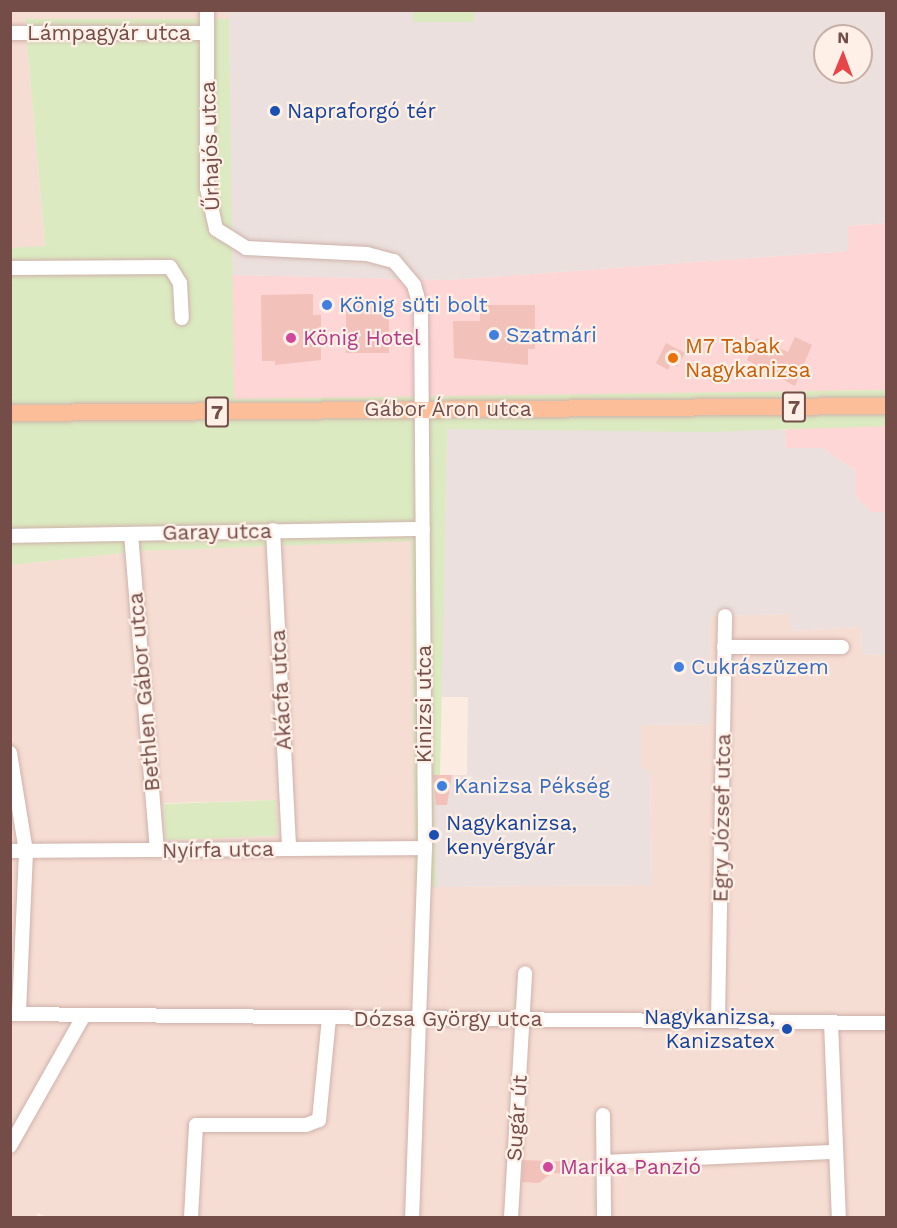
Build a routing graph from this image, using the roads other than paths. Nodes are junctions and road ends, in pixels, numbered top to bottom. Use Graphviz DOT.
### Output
graph roads {
  1 [pos="207,10"];
  2 [pos="10,33"];
  3 [pos="207,33"];
  4 [pos="401,267"];
  5 [pos="10,268"];
  6 [pos="182,318"];
  7 [pos="886,406"];
  8 [pos="423,408"];
  9 [pos="10,412"];
  10 [pos="423,529"];
  11 [pos="273,530"];
  12 [pos="131,534"];
  13 [pos="10,537"];
  14 [pos="725,616"];
  15 [pos="724,647"];
  16 [pos="842,647"];
  17 [pos="10,753"];
  18 [pos="425,848"];
  19 [pos="289,849"];
  20 [pos="157,850"];
  21 [pos="10,851"];
  22 [pos="26,852"];
  23 [pos="525,973"];
  24 [pos="13,1015"];
  25 [pos="84,1015"];
  26 [pos="329,1018"];
  27 [pos="421,1018"];
  28 [pos="524,1019"];
  29 [pos="718,1021"];
  30 [pos="831,1022"];
  31 [pos="886,1023"];
  32 [pos="603,1114"];
  33 [pos="10,1146"];
  34 [pos="836,1152"];
  35 [pos="604,1162"];
  36 [pos="191,1218"];
  37 [pos="412,1218"];
  38 [pos="511,1218"];
  39 [pos="604,1218"];
  40 [pos="839,1218"];
  1 -- 3 [label="street, Űrhajós utca"];
  2 -- 3 [label="street, Lámpagyár utca"];
  3 -- 4 [label="street, Űrhajós utca"];
  4 -- 8 [label="street, Kinizsi utca"];
  5 -- 6 [label="street"];
  7 -- 8 [label="main road, Gábor Áron utca / 7"];
  8 -- 9 [label="main road, Gábor Áron utca / 7"];
  8 -- 10 [label="street, Kinizsi utca"];
  10 -- 11 [label="street, Garay utca"];
  10 -- 18 [label="street, Kinizsi utca"];
  11 -- 12 [label="street, Garay utca"];
  11 -- 19 [label="street, Akácfa utca"];
  12 -- 13 [label="street, Garay utca"];
  12 -- 20 [label="street, Bethlen Gábor utca"];
  14 -- 15 [label="street, Egry József utca"];
  15 -- 16 [label="street"];
  15 -- 29 [label="street, Egry József utca"];
  17 -- 22 [label="street"];
  18 -- 19 [label="street, Nyírfa utca"];
  18 -- 27 [label="street, Kinizsi utca"];
  19 -- 20 [label="street, Nyírfa utca"];
  20 -- 22 [label="street, Nyírfa utca"];
  21 -- 22 [label="street, Nyírfa utca"];
  22 -- 24 [label="street"];
  23 -- 28 [label="street, Sugár út"];
  24 -- 25 [label="street, Dózsa György utca"];
  25 -- 26 [label="street, Dózsa György utca"];
  25 -- 33 [label="street"];
  26 -- 27 [label="street, Dózsa György utca"];
  26 -- 36 [label="street"];
  27 -- 28 [label="street, Dózsa György utca"];
  27 -- 37 [label="street, Kinizsi utca"];
  28 -- 29 [label="street, Dózsa György utca"];
  28 -- 38 [label="street, Sugár út"];
  29 -- 30 [label="street, Dózsa György utca"];
  30 -- 31 [label="street, Dózsa György utca"];
  30 -- 34 [label="street"];
  32 -- 35 [label="street"];
  34 -- 35 [label="street"];
  34 -- 40 [label="street"];
  35 -- 39 [label="street"];
}
